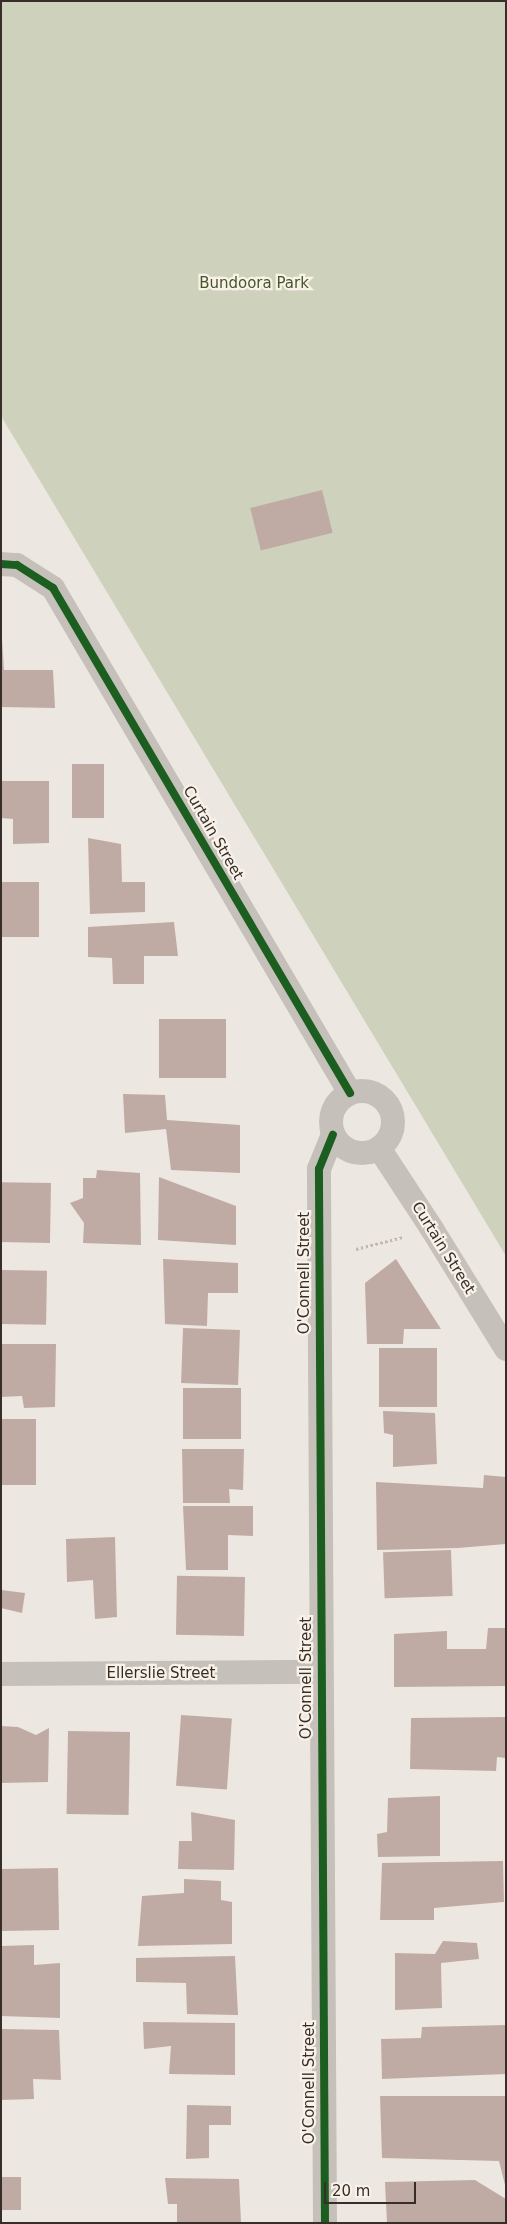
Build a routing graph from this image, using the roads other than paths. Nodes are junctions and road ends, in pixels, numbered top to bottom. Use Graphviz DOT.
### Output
graph roads {
  1 [pos="1,564"];
  2 [pos="350,1093"];
  3 [pos="333,1135"];
  4 [pos="379,1148"];
  5 [pos="506,1349"];
  6 [pos="321,1672"];
  7 [pos="1,1674"];
  8 [pos="325,2223"];
  1 -- 2 [label="street, Curtain Street"];
  2 -- 3 [label="street"];
  2 -- 4 [label="street"];
  3 -- 4 [label="street"];
  3 -- 6 [label="street, O'Connell Street"];
  4 -- 5 [label="street, Curtain Street"];
  6 -- 7 [label="street, Ellerslie Street"];
  6 -- 8 [label="street, O'Connell Street"];
}
